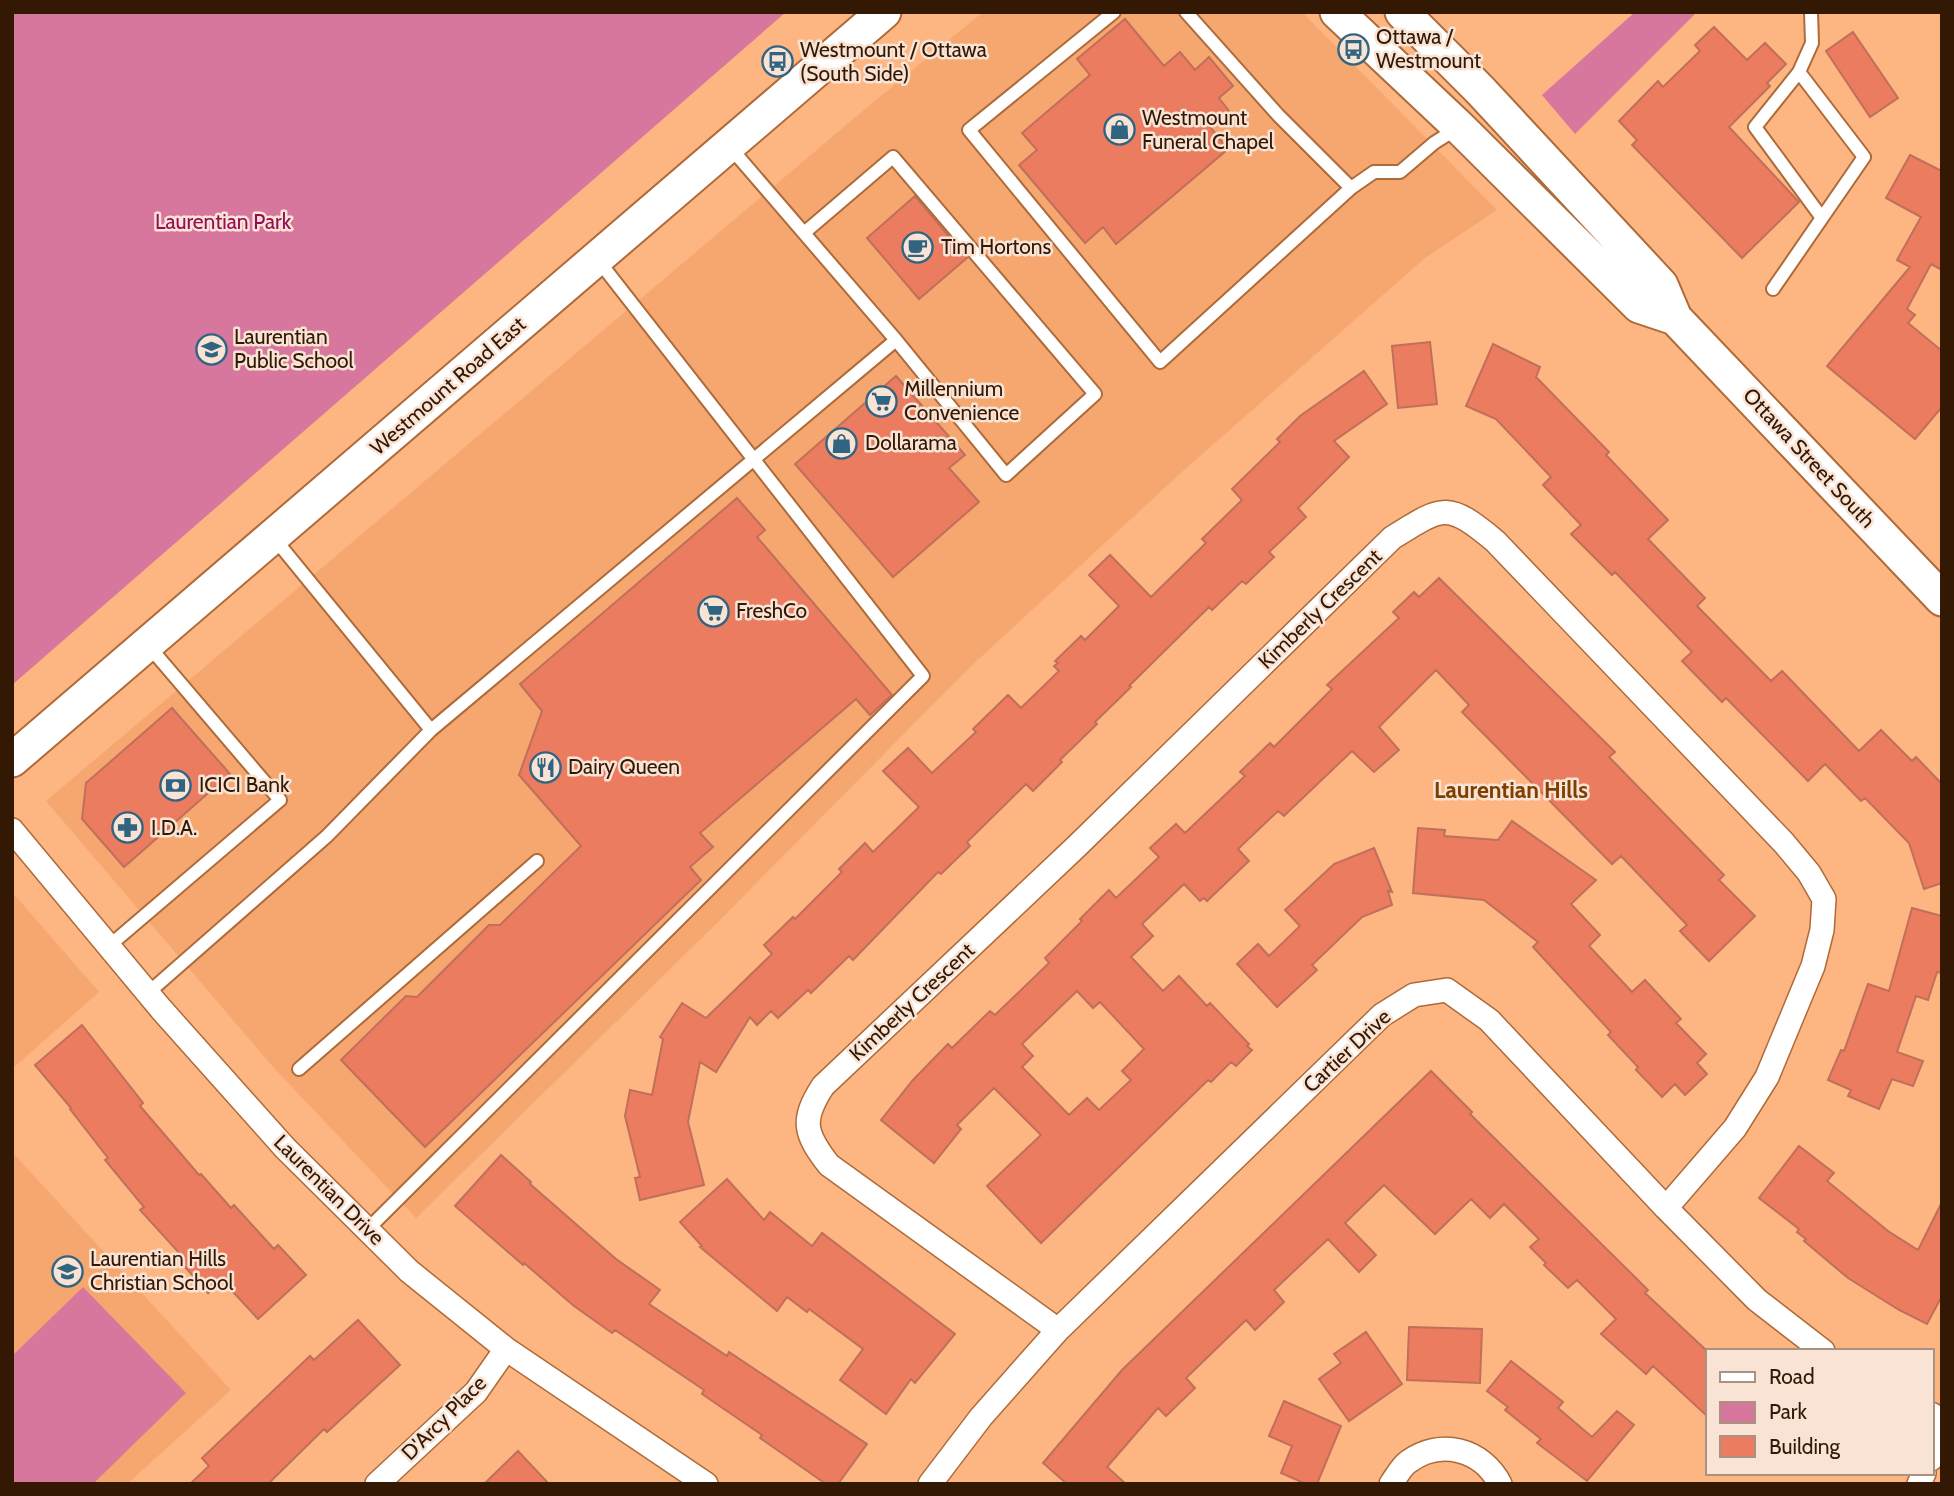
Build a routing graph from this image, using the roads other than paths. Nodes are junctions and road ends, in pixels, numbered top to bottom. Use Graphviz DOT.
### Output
graph roads {
  1 [pos="884,12"];
  2 [pos="1114,12"];
  3 [pos="1186,12"];
  4 [pos="1336,12"];
  5 [pos="1402,12"];
  6 [pos="1811,12"];
  7 [pos="1799,72"];
  8 [pos="1459,127"];
  9 [pos="729,145"];
  10 [pos="1351,188"];
  11 [pos="1822,218"];
  12 [pos="804,233"];
  13 [pos="597,259"];
  14 [pos="1773,289"];
  15 [pos="1675,318"];
  16 [pos="896,340"];
  17 [pos="753,458"];
  18 [pos="273,536"];
  19 [pos="1942,599"];
  20 [pos="147,644"];
  21 [pos="431,730"];
  22 [pos="12,760"];
  23 [pos="12,830"];
  24 [pos="537,862"];
  25 [pos="109,946"];
  26 [pos="148,993"];
  27 [pos="299,1069"];
  28 [pos="1666,1208"];
  29 [pos="367,1230"];
  30 [pos="1058,1330"];
  31 [pos="506,1349"];
  32 [pos="1820,1349"];
  33 [pos="1942,1438"];
  34 [pos="1933,1455"];
  35 [pos="377,1484"];
  36 [pos="706,1484"];
  37 [pos="930,1484"];
  38 [pos="1391,1484"];
  39 [pos="1500,1484"];
  1 -- 9 [label="main road, Westmount Road East"];
  2 -- 10 [label="lane"];
  3 -- 10 [label="lane"];
  4 -- 8 [label="main road"];
  5 -- 15 [label="main road"];
  6 -- 7 [label="lane"];
  7 -- 11 [label="lane"];
  7 -- 11 [label="lane"];
  8 -- 10 [label="lane"];
  8 -- 15 [label="main road"];
  9 -- 12 [label="lane"];
  9 -- 13 [label="main road, Westmount Road East"];
  11 -- 14 [label="lane"];
  12 -- 16 [label="lane"];
  12 -- 16 [label="lane"];
  13 -- 17 [label="lane"];
  13 -- 18 [label="main road, Westmount Road East"];
  15 -- 19 [label="main road, Ottawa Street South"];
  16 -- 17 [label="lane"];
  17 -- 21 [label="lane"];
  17 -- 29 [label="lane"];
  18 -- 20 [label="main road, Westmount Road East"];
  18 -- 21 [label="lane"];
  20 -- 22 [label="main road, Westmount Road East"];
  20 -- 25 [label="lane"];
  21 -- 26 [label="lane"];
  23 -- 25 [label="street, Laurentian Drive"];
  24 -- 27 [label="lane"];
  25 -- 26 [label="street, Laurentian Drive"];
  26 -- 29 [label="street, Laurentian Drive"];
  28 -- 30 [label="street, Cartier Drive"];
  28 -- 30 [label="street, Kimberly Crescent"];
  28 -- 32 [label="street, Cartier Drive"];
  29 -- 31 [label="street, Laurentian Drive"];
  30 -- 37 [label="street, Cartier Drive"];
  31 -- 35 [label="street, D'Arcy Place"];
  31 -- 36 [label="street, Laurentian Drive"];
  33 -- 34 [label="street"];
  38 -- 39 [label="street"];
}
